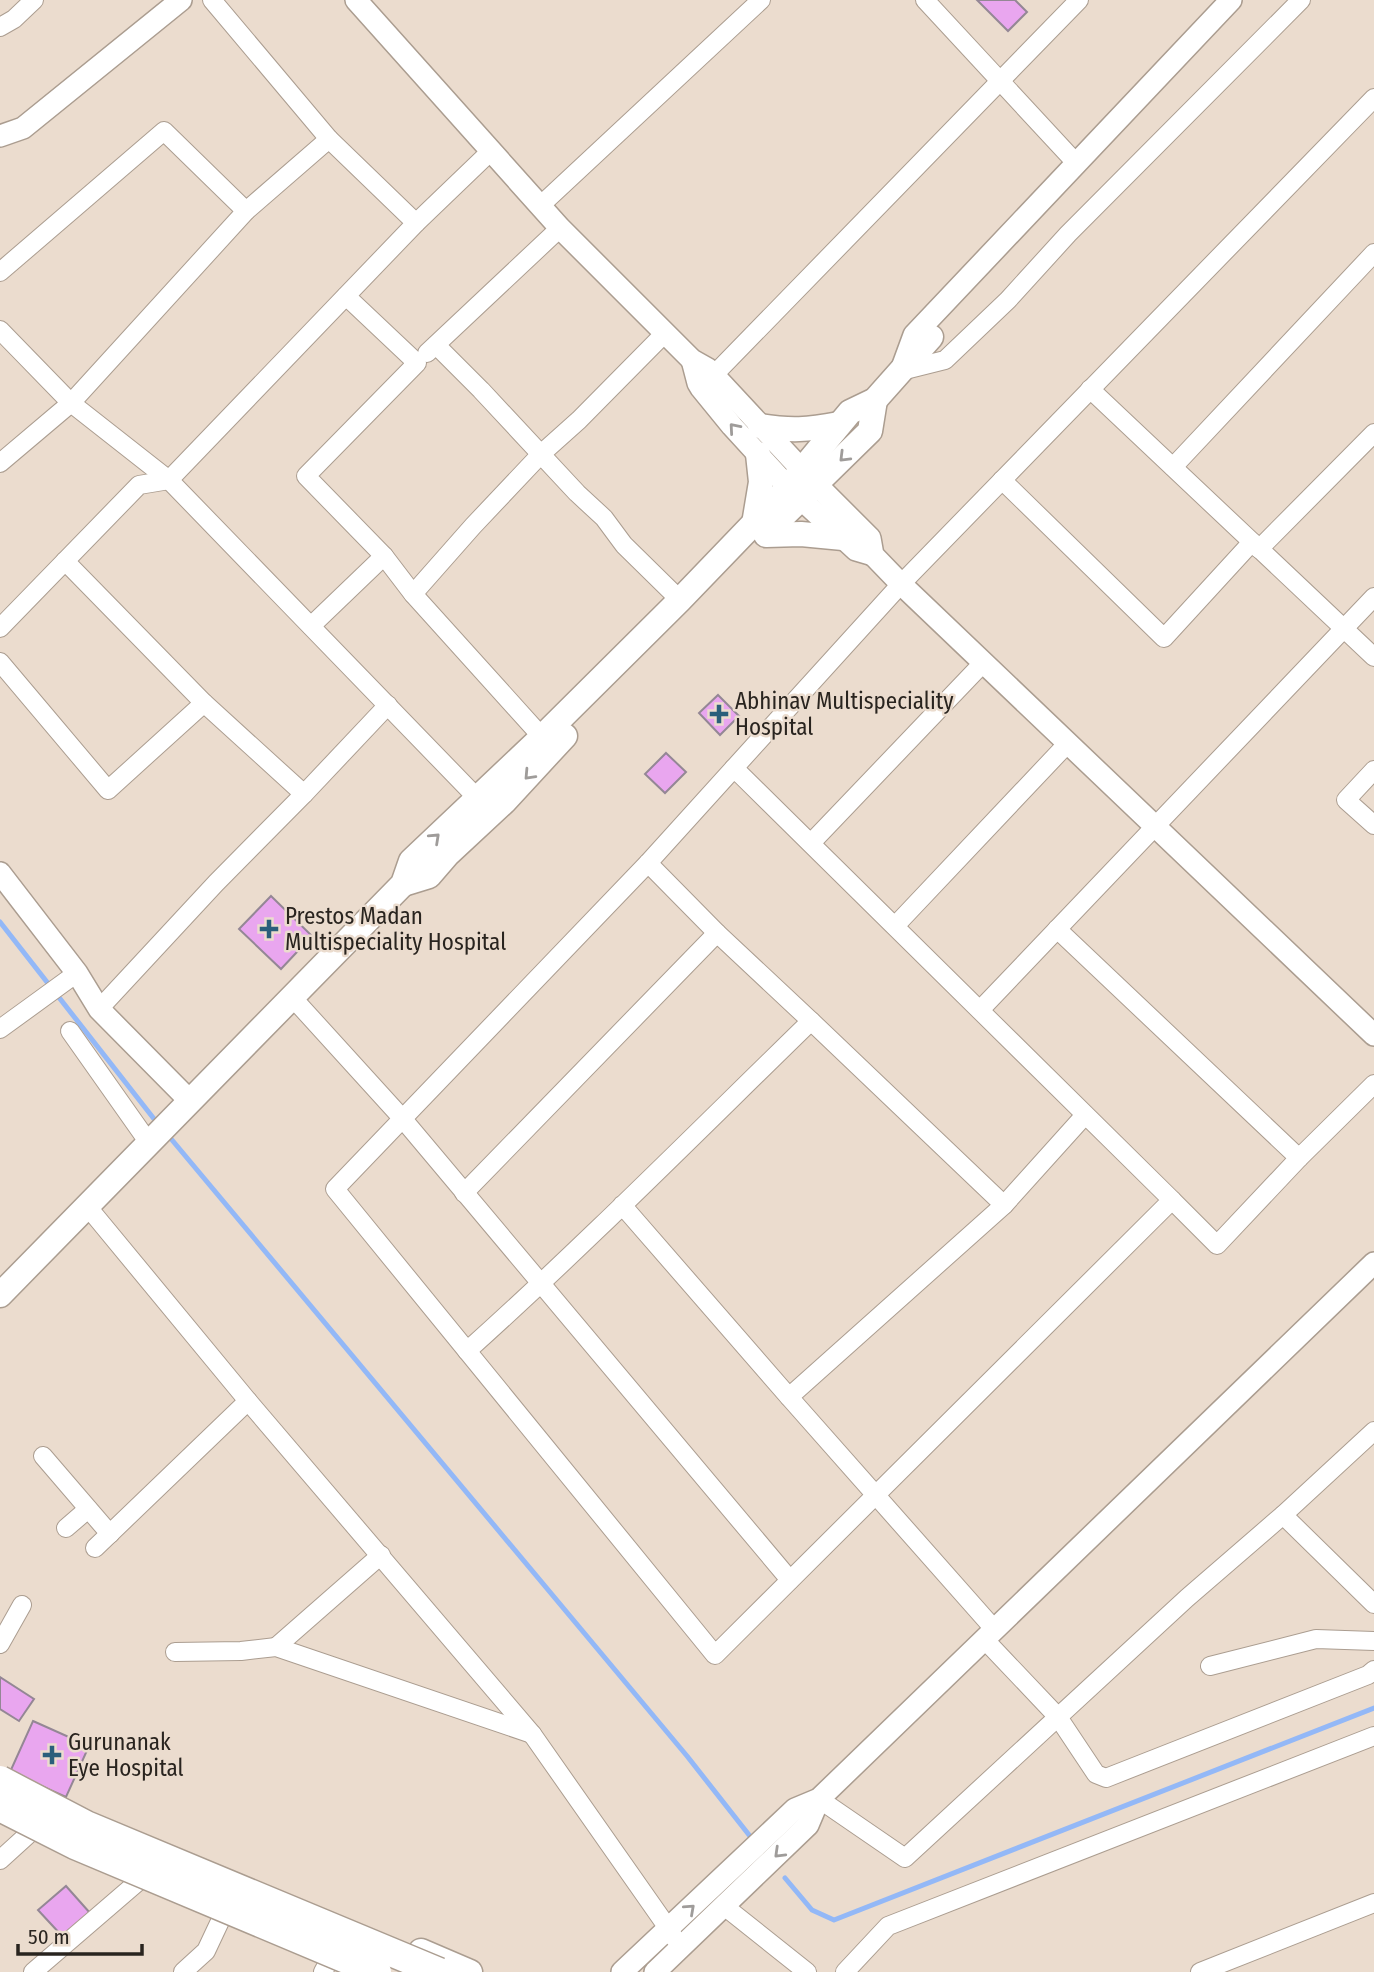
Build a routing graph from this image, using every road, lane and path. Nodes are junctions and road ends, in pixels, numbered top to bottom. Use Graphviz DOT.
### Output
graph roads {
  1 [pos="34,0"];
  2 [pos="181,0"];
  3 [pos="212,0"];
  4 [pos="356,0"];
  5 [pos="761,0"];
  6 [pos="925,0"];
  7 [pos="1079,0"];
  8 [pos="1231,0"];
  9 [pos="1301,0"];
  10 [pos="0,27"];
  11 [pos="1000,81"];
  12 [pos="1374,97"];
  13 [pos="0,136"];
  14 [pos="329,139"];
  15 [pos="491,151"];
  16 [pos="1077,164"];
  17 [pos="541,205"];
  18 [pos="246,211"];
  19 [pos="416,223"];
  20 [pos="560,228"];
  21 [pos="1374,253"];
  22 [pos="0,272"];
  23 [pos="346,296"];
  24 [pos="0,330"];
  25 [pos="665,333"];
  26 [pos="931,337"];
  27 [pos="436,345"];
  28 [pos="417,363"];
  29 [pos="901,371"];
  30 [pos="707,381"];
  31 [pos="1090,389"];
  32 [pos="875,400"];
  33 [pos="71,403"];
  34 [pos="839,424"];
  35 [pos="760,426"];
  36 [pos="1374,433"];
  37 [pos="541,454"];
  38 [pos="758,454"];
  39 [pos="0,463"];
  40 [pos="1173,467"];
  41 [pos="169,480"];
  42 [pos="1002,480"];
  43 [pos="801,485"];
  44 [pos="760,529"];
  45 [pos="843,538"];
  46 [pos="1256,545"];
  47 [pos="873,555"];
  48 [pos="384,556"];
  49 [pos="65,561"];
  50 [pos="901,584"];
  51 [pos="413,594"];
  52 [pos="1374,597"];
  53 [pos="680,600"];
  54 [pos="311,626"];
  55 [pos="0,628"];
  56 [pos="1343,628"];
  57 [pos="1374,657"];
  58 [pos="0,662"];
  59 [pos="983,663"];
  60 [pos="204,703"];
  61 [pos="388,705"];
  62 [pos="541,737"];
  63 [pos="1068,744"];
  64 [pos="734,768"];
  65 [pos="1374,770"];
  66 [pos="304,794"];
  67 [pos="485,805"];
  68 [pos="1374,825"];
  69 [pos="1155,827"];
  70 [pos="811,843"];
  71 [pos="648,863"];
  72 [pos="0,873"];
  73 [pos="895,926"];
  74 [pos="1057,929"];
  75 [pos="717,933"];
  76 [pos="73,976"];
  77 [pos="292,997"];
  78 [pos="99,1009"];
  79 [pos="980,1010"];
  80 [pos="811,1021"];
  81 [pos="0,1029"];
  82 [pos="70,1031"];
  83 [pos="1374,1035"];
  84 [pos="1374,1084"];
  85 [pos="182,1109"];
  86 [pos="1085,1115"];
  87 [pos="402,1118"];
  88 [pos="150,1142"];
  89 [pos="1299,1158"];
  90 [pos="464,1193"];
  91 [pos="1172,1200"];
  92 [pos="622,1205"];
  93 [pos="1004,1205"];
  94 [pos="87,1206"];
  95 [pos="1374,1263"];
  96 [pos="541,1284"];
  97 [pos="0,1295"];
  98 [pos="467,1351"];
  99 [pos="789,1397"];
  100 [pos="248,1401"];
  101 [pos="1374,1431"];
  102 [pos="43,1456"];
  103 [pos="876,1495"];
  104 [pos="88,1509"];
  105 [pos="1283,1515"];
  106 [pos="66,1528"];
  107 [pos="110,1534"];
  108 [pos="95,1548"];
  109 [pos="381,1555"];
  110 [pos="790,1580"];
  111 [pos="1374,1604"];
  112 [pos="22,1605"];
  113 [pos="990,1635"];
  114 [pos="1374,1641"];
  115 [pos="0,1644"];
  116 [pos="276,1647"];
  117 [pos="175,1652"];
  118 [pos="1210,1666"];
  119 [pos="1374,1670"];
  120 [pos="1058,1717"];
  121 [pos="532,1734"];
  122 [pos="1374,1736"];
  123 [pos="0,1768"];
  124 [pos="0,1780"];
  125 [pos="818,1799"];
  126 [pos="0,1807"];
  127 [pos="0,1814"];
  128 [pos="33,1830"];
  129 [pos="0,1860"];
  130 [pos="240,1878"];
  131 [pos="141,1880"];
  132 [pos="1374,1903"];
  133 [pos="724,1906"];
  134 [pos="224,1915"];
  135 [pos="668,1928"];
  136 [pos="680,1949"];
  137 [pos="326,1966"];
  138 [pos="33,1972"];
  139 [pos="183,1972"];
  140 [pos="361,1972"];
  141 [pos="377,1972"];
  142 [pos="439,1972"];
  143 [pos="470,1972"];
  144 [pos="622,1972"];
  145 [pos="655,1972"];
  146 [pos="807,1972"];
  147 [pos="845,1972"];
  148 [pos="1200,1972"];
  1 -- 10 [label="street"];
  2 -- 13 [label="street"];
  3 -- 14 [label="street"];
  4 -- 15 [label="street"];
  5 -- 17 [label="street"];
  6 -- 11 [label="street"];
  7 -- 11 [label="street"];
  8 -- 16 [label="street"];
  9 -- 29 [label="street"];
  11 -- 16 [label="street"];
  11 -- 30 [label="street"];
  12 -- 31 [label="street"];
  14 -- 18 [label="street"];
  14 -- 19 [label="street"];
  15 -- 17 [label="street"];
  15 -- 19 [label="street"];
  16 -- 29 [label="street"];
  17 -- 20 [label="street"];
  18 -- 22 [label="street"];
  18 -- 33 [label="street"];
  19 -- 23 [label="street"];
  20 -- 25 [label="street"];
  20 -- 27 [label="street"];
  21 -- 40 [label="street"];
  23 -- 28 [label="street"];
  23 -- 41 [label="street"];
  24 -- 33 [label="street"];
  25 -- 30 [label="street"];
  25 -- 37 [label="street"];
  26 -- 29 [label="main road"];
  27 -- 28 [label="street"];
  27 -- 37 [label="street"];
  28 -- 48 [label="street"];
  29 -- 32 [label="main road"];
  30 -- 35 [label="street"];
  38 -- 30 [label="street, one-way"];
  31 -- 40 [label="street"];
  31 -- 42 [label="street"];
  32 -- 34 [label="main road"];
  32 -- 43 [label="main road, one-way"];
  33 -- 39 [label="street"];
  33 -- 41 [label="street"];
  34 -- 35 [label="main road"];
  34 -- 43 [label="main road"];
  35 -- 43 [label="street"];
  36 -- 46 [label="street"];
  37 -- 51 [label="street"];
  37 -- 53 [label="street"];
  38 -- 43 [label="street"];
  38 -- 44 [label="main road"];
  40 -- 46 [label="street"];
  41 -- 49 [label="street"];
  41 -- 54 [label="street"];
  42 -- 46 [label="street"];
  42 -- 50 [label="street"];
  43 -- 44 [label="main road"];
  43 -- 45 [label="street"];
  43 -- 47 [label="street"];
  44 -- 45 [label="main road"];
  44 -- 53 [label="main road"];
  44 -- 67 [label="main road, one-way"];
  45 -- 47 [label="street"];
  46 -- 56 [label="street"];
  47 -- 50 [label="street"];
  48 -- 51 [label="street"];
  48 -- 54 [label="street"];
  49 -- 55 [label="street"];
  49 -- 60 [label="street"];
  50 -- 59 [label="street"];
  50 -- 64 [label="street"];
  51 -- 62 [label="street"];
  52 -- 56 [label="street"];
  53 -- 62 [label="main road"];
  54 -- 61 [label="street"];
  56 -- 57 [label="street"];
  56 -- 69 [label="street"];
  58 -- 60 [label="street"];
  59 -- 63 [label="street"];
  59 -- 70 [label="street"];
  60 -- 66 [label="street"];
  61 -- 66 [label="street"];
  61 -- 67 [label="street"];
  62 -- 67 [label="main road"];
  63 -- 69 [label="street"];
  63 -- 73 [label="street"];
  64 -- 70 [label="street"];
  64 -- 71 [label="street"];
  65 -- 68 [label="street"];
  66 -- 78 [label="street"];
  67 -- 77 [label="main road"];
  69 -- 74 [label="street"];
  69 -- 83 [label="street"];
  70 -- 73 [label="street"];
  71 -- 75 [label="street"];
  71 -- 87 [label="street"];
  72 -- 76 [label="street"];
  73 -- 79 [label="street"];
  74 -- 79 [label="street"];
  74 -- 89 [label="street"];
  75 -- 80 [label="street"];
  75 -- 90 [label="street"];
  76 -- 78 [label="street"];
  76 -- 81 [label="street"];
  77 -- 85 [label="main road"];
  77 -- 87 [label="street"];
  78 -- 85 [label="street"];
  79 -- 86 [label="street"];
  80 -- 92 [label="street"];
  80 -- 93 [label="street"];
  82 -- 88 [label="street"];
  84 -- 89 [label="street"];
  85 -- 88 [label="main road"];
  86 -- 91 [label="street"];
  86 -- 93 [label="street"];
  87 -- 90 [label="street"];
  87 -- 98 [label="street"];
  88 -- 94 [label="main road"];
  89 -- 91 [label="street"];
  90 -- 96 [label="street"];
  91 -- 103 [label="street"];
  92 -- 96 [label="street"];
  92 -- 99 [label="street"];
  93 -- 99 [label="street"];
  94 -- 97 [label="main road"];
  94 -- 100 [label="street"];
  95 -- 113 [label="street"];
  96 -- 98 [label="street"];
  96 -- 110 [label="street"];
  98 -- 110 [label="street"];
  99 -- 103 [label="street"];
  100 -- 107 [label="street"];
  100 -- 109 [label="street"];
  101 -- 105 [label="street"];
  102 -- 104 [label="street"];
  103 -- 110 [label="street"];
  103 -- 113 [label="street"];
  104 -- 106 [label="street"];
  104 -- 107 [label="street"];
  105 -- 111 [label="street"];
  105 -- 120 [label="street"];
  107 -- 108 [label="street"];
  109 -- 116 [label="street"];
  109 -- 121 [label="street"];
  112 -- 115 [label="street"];
  113 -- 120 [label="street"];
  113 -- 125 [label="street"];
  114 -- 118 [label="street"];
  116 -- 117 [label="street"];
  116 -- 121 [label="street"];
  119 -- 120 [label="street"];
  120 -- 125 [label="street"];
  121 -- 135 [label="street"];
  122 -- 147 [label="street"];
  123 -- 130 [label="main road"];
  124 -- 142 [label="main road, bridge"];
  125 -- 133 [label="street, one-way"];
  135 -- 125 [label="street, one-way"];
  126 -- 141 [label="main road, bridge"];
  127 -- 128 [label="main road"];
  128 -- 129 [label="street"];
  128 -- 131 [label="main road"];
  130 -- 134 [label="street"];
  130 -- 143 [label="main road"];
  131 -- 134 [label="main road"];
  131 -- 138 [label="street"];
  132 -- 148 [label="street"];
  133 -- 136 [label="street"];
  133 -- 146 [label="street"];
  134 -- 137 [label="main road"];
  134 -- 139 [label="street"];
  135 -- 136 [label="street"];
  135 -- 144 [label="street"];
  136 -- 145 [label="street"];
  137 -- 140 [label="main road"];
}
